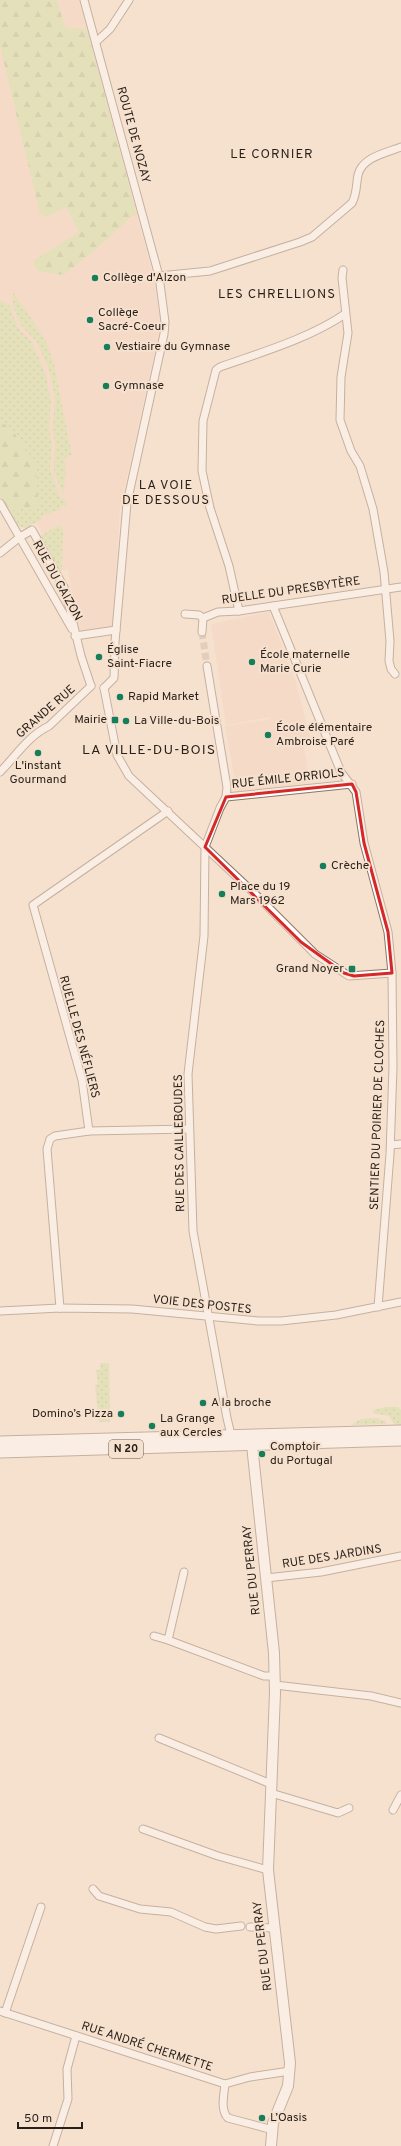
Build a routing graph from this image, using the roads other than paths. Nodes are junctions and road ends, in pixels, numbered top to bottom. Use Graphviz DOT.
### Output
graph roads {
  1 [pos="84,0"];
  2 [pos="129,0"];
  3 [pos="96,42"];
  4 [pos="401,147"];
  5 [pos="343,270"];
  6 [pos="159,276"];
  7 [pos="345,314"];
  8 [pos="0,503"];
  9 [pos="20,537"];
  10 [pos="0,553"];
  11 [pos="401,587"];
  12 [pos="386,589"];
  13 [pos="272,606"];
  14 [pos="239,611"];
  15 [pos="185,614"];
  16 [pos="203,618"];
  17 [pos="116,630"];
  18 [pos="202,632"];
  19 [pos="75,636"];
  20 [pos="207,666"];
  21 [pos="395,674"];
  22 [pos="91,686"];
  23 [pos="104,688"];
  24 [pos="0,772"];
  25 [pos="352,784"];
  26 [pos="226,797"];
  27 [pos="168,811"];
  28 [pos="205,848"];
  29 [pos="217,859"];
  30 [pos="204,864"];
  31 [pos="392,973"];
  32 [pos="393,995"];
  33 [pos="401,996"];
  34 [pos="189,1129"];
  35 [pos="89,1131"];
  36 [pos="401,1144"];
  37 [pos="391,1145"];
  38 [pos="401,1302"];
  39 [pos="378,1307"];
  40 [pos="60,1308"];
  41 [pos="0,1311"];
  42 [pos="208,1316"];
  43 [pos="401,1430"];
  44 [pos="231,1435"];
  45 [pos="401,1440"];
  46 [pos="0,1442"];
  47 [pos="252,1445"];
  48 [pos="0,1452"];
  49 [pos="401,1556"];
  50 [pos="184,1572"];
  51 [pos="266,1578"];
  52 [pos="154,1636"];
  53 [pos="168,1640"];
  54 [pos="275,1685"];
  55 [pos="401,1703"];
  56 [pos="159,1738"];
  57 [pos="271,1788"];
  58 [pos="401,1795"];
  59 [pos="349,1808"];
  60 [pos="393,1810"];
  61 [pos="143,1829"];
  62 [pos="268,1870"];
  63 [pos="93,1888"];
  64 [pos="41,1907"];
  65 [pos="241,1926"];
  66 [pos="250,1927"];
  67 [pos="274,1928"];
  68 [pos="3,2012"];
  69 [pos="76,2036"];
  70 [pos="290,2072"];
  71 [pos="225,2084"];
  72 [pos="273,2130"];
  73 [pos="53,2146"];
  74 [pos="271,2146"];
  1 -- 3 [label="street, ROUTE DE NOZAY"];
  2 -- 3 [label="street"];
  3 -- 6 [label="street, ROUTE DE NOZAY"];
  4 -- 6 [label="street"];
  5 -- 7 [label="street"];
  6 -- 17 [label="street, ROUTE DE NOZAY"];
  7 -- 12 [label="street"];
  7 -- 14 [label="street"];
  8 -- 9 [label="street, RUE DU GAIZON"];
  9 -- 10 [label="street"];
  9 -- 19 [label="street, RUE DU GAIZON"];
  9 -- 19 [label="street, RUE DU GAIZON"];
  11 -- 12 [label="street, RUELLE DU PRESBYTÈRE"];
  12 -- 13 [label="street, RUELLE DU PRESBYTÈRE"];
  12 -- 21 [label="street"];
  13 -- 14 [label="street, RUELLE DU PRESBYTÈRE"];
  13 -- 25 [label="street"];
  14 -- 16 [label="street, RUELLE DU PRESBYTÈRE"];
  15 -- 16 [label="street"];
  16 -- 18 [label="street"];
  17 -- 19 [label="street"];
  17 -- 23 [label="street, ROUTE DE NOZAY"];
  19 -- 22 [label="street, RUE DU GAIZON"];
  20 -- 26 [label="street"];
  22 -- 23 [label="street"];
  22 -- 24 [label="street, GRANDE RUE"];
  23 -- 27 [label="street"];
  25 -- 26 [label="street, RUE ÉMILE ORRIOLS"];
  25 -- 31 [label="street, SENTIER DU POIRIER DE CLOCHES"];
  26 -- 28 [label="street, RUE DES CAILLEBOUDES"];
  27 -- 28 [label="street"];
  27 -- 35 [label="street, RUELLE DES NÉFLIERS"];
  28 -- 29 [label="street"];
  28 -- 30 [label="street, RUE DES CAILLEBOUDES"];
  29 -- 30 [label="street"];
  29 -- 31 [label="street"];
  30 -- 34 [label="street, RUE DES CAILLEBOUDES"];
  31 -- 32 [label="street, SENTIER DU POIRIER DE CLOCHES"];
  32 -- 33 [label="street"];
  32 -- 37 [label="street, SENTIER DU POIRIER DE CLOCHES"];
  34 -- 35 [label="street"];
  34 -- 42 [label="street, RUE DES CAILLEBOUDES"];
  35 -- 40 [label="street"];
  36 -- 37 [label="street"];
  37 -- 39 [label="street, SENTIER DU POIRIER DE CLOCHES"];
  38 -- 39 [label="street, VOIE DES POSTES"];
  39 -- 42 [label="street, VOIE DES POSTES"];
  40 -- 41 [label="street, VOIE DES POSTES"];
  40 -- 42 [label="street, VOIE DES POSTES"];
  42 -- 44 [label="street, RUE DES CAILLEBOUDES"];
  43 -- 44 [label="main road, N 20"];
  44 -- 46 [label="main road, N 20"];
  44 -- 47 [label="street"];
  45 -- 47 [label="main road, N 20"];
  47 -- 48 [label="main road, N 20"];
  47 -- 51 [label="street, RUE DU PERRAY"];
  49 -- 51 [label="street, RUE DES JARDINS"];
  50 -- 53 [label="street"];
  51 -- 54 [label="street, RUE DU PERRAY"];
  52 -- 53 [label="street"];
  53 -- 54 [label="street"];
  54 -- 55 [label="street"];
  54 -- 57 [label="street, RUE DU PERRAY"];
  56 -- 57 [label="street"];
  57 -- 59 [label="street"];
  57 -- 62 [label="street, RUE DU PERRAY"];
  58 -- 60 [label="street"];
  61 -- 62 [label="street"];
  62 -- 67 [label="street, RUE DU PERRAY"];
  63 -- 65 [label="street"];
  64 -- 68 [label="street"];
  66 -- 67 [label="street"];
  67 -- 70 [label="street, RUE DU PERRAY"];
  68 -- 69 [label="street, RUE ANDRÉ CHERMETTE"];
  69 -- 71 [label="street, RUE ANDRÉ CHERMETTE"];
  69 -- 73 [label="street"];
  70 -- 71 [label="street, RUE ANDRÉ CHERMETTE"];
  70 -- 72 [label="street, RUE DU PERRAY"];
  71 -- 72 [label="street"];
  72 -- 74 [label="street, RUE DU PERRAY"];
}
